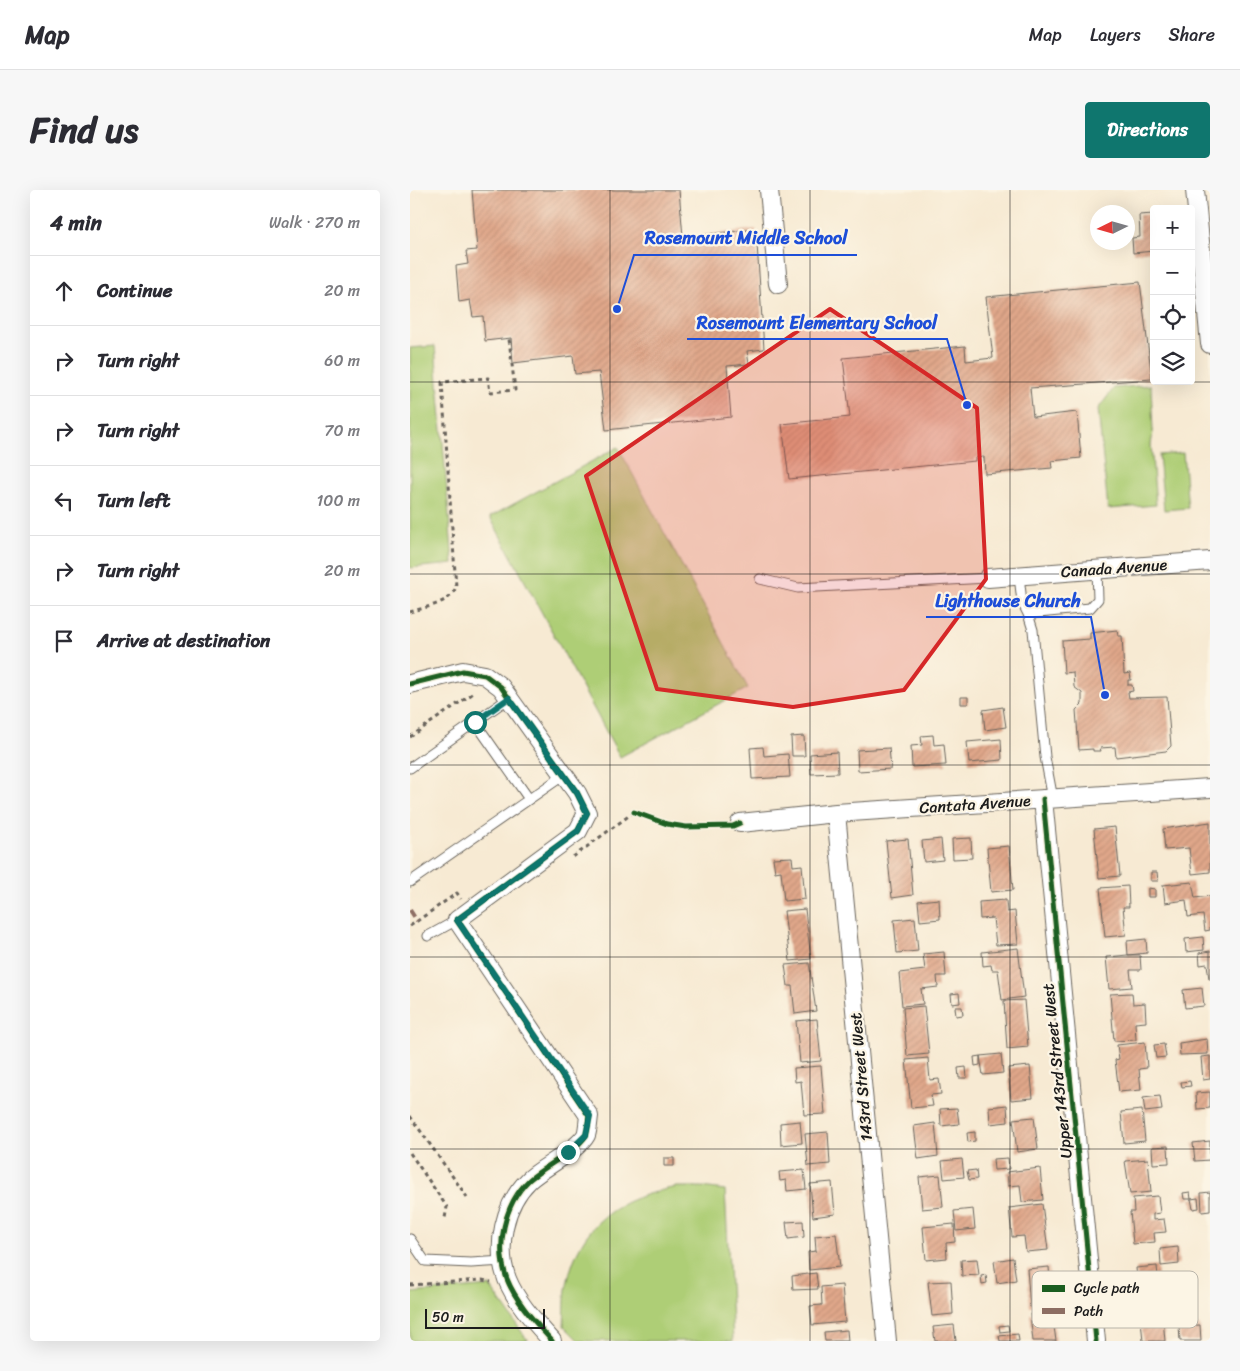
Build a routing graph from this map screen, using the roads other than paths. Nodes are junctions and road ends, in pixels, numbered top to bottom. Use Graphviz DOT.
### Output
graph roads {
  1 [pos="769,190"];
  2 [pos="1195,190"];
  3 [pos="778,284"];
  4 [pos="1210,344"];
  5 [pos="1210,561"];
  6 [pos="1097,570"];
  7 [pos="1019,576"];
  8 [pos="988,578"];
  9 [pos="760,579"];
  10 [pos="1028,614"];
  11 [pos="410,684"];
  12 [pos="509,698"];
  13 [pos="475,722"];
  14 [pos="410,768"];
  15 [pos="564,775"];
  16 [pos="1210,788"];
  17 [pos="529,799"];
  18 [pos="1048,799"];
  19 [pos="836,813"];
  20 [pos="740,823"];
  21 [pos="410,882"];
  22 [pos="457,920"];
  23 [pos="428,936"];
  24 [pos="410,1239"];
  25 [pos="504,1261"];
  26 [pos="1090,1271"];
  27 [pos="1095,1328"];
  28 [pos="552,1341"];
  29 [pos="886,1341"];
  30 [pos="1096,1341"];
  1 -- 3 [label="street"];
  2 -- 4 [label="street"];
  5 -- 6 [label="street, Canada Avenue"];
  6 -- 7 [label="street, Canada Avenue"];
  6 -- 10 [label="lane"];
  7 -- 8 [label="street, Canada Avenue"];
  7 -- 10 [label="lane"];
  8 -- 9 [label="lane"];
  10 -- 18 [label="lane"];
  11 -- 12 [label="street"];
  12 -- 13 [label="lane"];
  12 -- 15 [label="street"];
  13 -- 14 [label="lane"];
  13 -- 17 [label="lane"];
  15 -- 17 [label="lane"];
  15 -- 22 [label="street"];
  16 -- 18 [label="street, Cantata Avenue"];
  17 -- 21 [label="lane"];
  18 -- 19 [label="street, Cantata Avenue"];
  18 -- 26 [label="street, Upper 143rd Street West"];
  19 -- 20 [label="street, Cantata Avenue"];
  19 -- 29 [label="street, 143rd Street West"];
  22 -- 23 [label="lane"];
  22 -- 25 [label="street"];
  24 -- 25 [label="lane"];
  25 -- 28 [label="street"];
  27 -- 30 [label="street, Upper 143rd Street West"];
}
